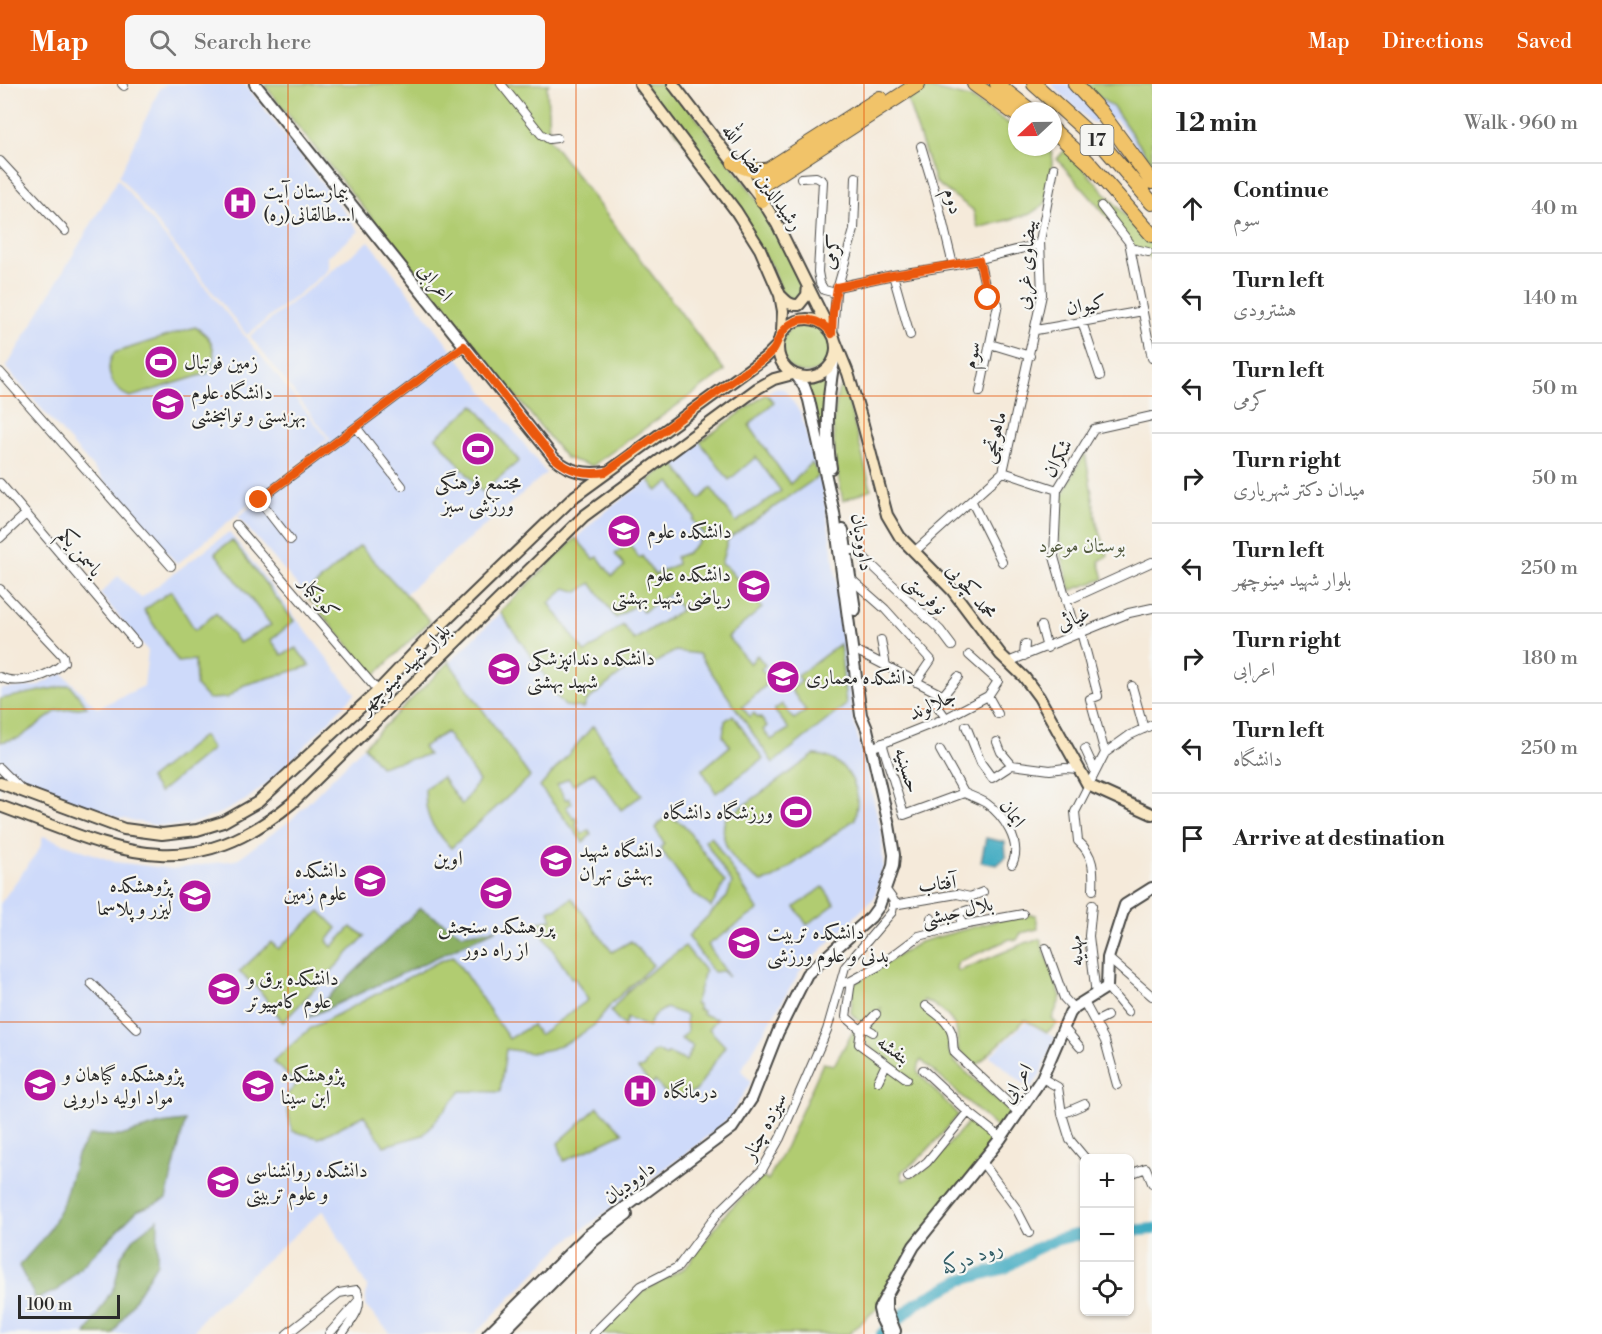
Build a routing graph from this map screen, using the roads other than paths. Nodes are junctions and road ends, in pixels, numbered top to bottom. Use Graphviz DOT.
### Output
graph roads {
  1 [pos="255,84"];
  2 [pos="501,84"];
  3 [pos="640,84"];
  4 [pos="673,84"];
  5 [pos="902,84"];
  6 [pos="918,84"];
  7 [pos="974,84"];
  8 [pos="997,84"];
  9 [pos="1034,84"];
  10 [pos="1075,84"];
  11 [pos="1020,102"];
  12 [pos="1008,109"];
  13 [pos="557,138"];
  14 [pos="1062,138"];
  15 [pos="1062,141"];
  16 [pos="1068,143"];
  17 [pos="921,146"];
  18 [pos="0,161"];
  19 [pos="734,163"];
  20 [pos="1054,168"];
  21 [pos="856,177"];
  22 [pos="801,178"];
  23 [pos="1152,182"];
  24 [pos="762,200"];
  25 [pos="1152,203"];
  26 [pos="1101,206"];
  27 [pos="65,231"];
  28 [pos="1152,235"];
  29 [pos="1040,244"];
  30 [pos="1133,249"];
  31 [pos="1148,252"];
  32 [pos="979,260"];
  33 [pos="953,265"];
  34 [pos="893,275"];
  35 [pos="810,290"];
  36 [pos="836,294"];
  37 [pos="780,295"];
  38 [pos="1143,311"];
  39 [pos="1082,322"];
  40 [pos="1036,330"];
  41 [pos="782,332"];
  42 [pos="832,335"];
  43 [pos="910,335"];
  44 [pos="990,344"];
  45 [pos="464,346"];
  46 [pos="777,346"];
  47 [pos="1030,356"];
  48 [pos="1152,358"];
  49 [pos="834,360"];
  50 [pos="0,372"];
  51 [pos="795,375"];
  52 [pos="1100,376"];
  53 [pos="981,392"];
  54 [pos="1152,416"];
  55 [pos="356,427"];
  56 [pos="826,457"];
  57 [pos="606,472"];
  58 [pos="1003,472"];
  59 [pos="0,483"];
  60 [pos="402,486"];
  61 [pos="1057,490"];
  62 [pos="972,501"];
  63 [pos="26,514"];
  64 [pos="236,525"];
  65 [pos="0,538"];
  66 [pos="290,540"];
  67 [pos="847,550"];
  68 [pos="914,552"];
  69 [pos="1002,562"];
  70 [pos="1152,562"];
  71 [pos="171,566"];
  72 [pos="851,579"];
  73 [pos="0,589"];
  74 [pos="1066,601"];
  75 [pos="1152,608"];
  76 [pos="1041,626"];
  77 [pos="1079,633"];
  78 [pos="881,640"];
  79 [pos="136,644"];
  80 [pos="1025,644"];
  81 [pos="952,646"];
  82 [pos="1047,648"];
  83 [pos="861,653"];
  84 [pos="969,655"];
  85 [pos="1024,656"];
  86 [pos="1008,662"];
  87 [pos="886,666"];
  88 [pos="0,677"];
  89 [pos="958,677"];
  90 [pos="916,682"];
  91 [pos="1132,686"];
  92 [pos="378,691"];
  93 [pos="942,695"];
  94 [pos="988,696"];
  95 [pos="998,714"];
  96 [pos="946,718"];
  97 [pos="966,726"];
  98 [pos="1148,727"];
  99 [pos="867,729"];
  100 [pos="997,742"];
  101 [pos="882,743"];
  102 [pos="871,748"];
  103 [pos="1085,749"];
  104 [pos="940,750"];
  105 [pos="1105,753"];
  106 [pos="1012,765"];
  107 [pos="0,768"];
  108 [pos="1079,769"];
  109 [pos="1095,771"];
  110 [pos="0,783"];
  111 [pos="1088,785"];
  112 [pos="25,793"];
  113 [pos="964,793"];
  114 [pos="0,806"];
  115 [pos="1152,814"];
  116 [pos="1012,864"];
  117 [pos="1152,888"];
  118 [pos="886,890"];
  119 [pos="1093,890"];
  120 [pos="983,892"];
  121 [pos="1092,904"];
  122 [pos="893,905"];
  123 [pos="968,910"];
  124 [pos="1023,914"];
  125 [pos="931,918"];
  126 [pos="962,925"];
  127 [pos="932,933"];
  128 [pos="1046,948"];
  129 [pos="1108,957"];
  130 [pos="851,981"];
  131 [pos="91,983"];
  132 [pos="840,984"];
  133 [pos="1107,987"];
  134 [pos="1096,995"];
  135 [pos="1152,996"];
  136 [pos="1084,1002"];
  137 [pos="926,1006"];
  138 [pos="1074,1009"];
  139 [pos="1128,1012"];
  140 [pos="876,1014"];
  141 [pos="1107,1016"];
  142 [pos="1095,1022"];
  143 [pos="1064,1027"];
  144 [pos="137,1029"];
  145 [pos="863,1029"];
  146 [pos="873,1032"];
  147 [pos="1080,1047"];
  148 [pos="886,1064"];
  149 [pos="923,1070"];
  150 [pos="1042,1078"];
  151 [pos="907,1079"];
  152 [pos="878,1081"];
  153 [pos="1117,1085"];
  154 [pos="1085,1104"];
  155 [pos="968,1112"];
  156 [pos="1019,1113"];
  157 [pos="1062,1114"];
  158 [pos="1001,1138"];
  159 [pos="1082,1154"];
  160 [pos="982,1162"];
  161 [pos="1134,1172"];
  162 [pos="908,1177"];
  163 [pos="1152,1181"];
  164 [pos="1029,1233"];
  165 [pos="534,1293"];
  166 [pos="360,1299"];
  167 [pos="891,1329"];
  168 [pos="286,1334"];
  169 [pos="328,1334"];
  170 [pos="342,1334"];
  171 [pos="488,1334"];
  172 [pos="501,1334"];
  173 [pos="593,1334"];
  1 -- 45 [label="street, اعرابی"];
  2 -- 13 [label="street"];
  3 -- 37 [label="main road"];
  4 -- 19 [label="main road, رشیدالدین فضل الله"];
  5 -- 19 [label="highway"];
  6 -- 24 [label="highway"];
  7 -- 12 [label="highway"];
  8 -- 11 [label="highway"];
  9 -- 25 [label="highway, 17"];
  10 -- 23 [label="highway"];
  14 -- 16 [label="highway, 17"];
  15 -- 16 [label="highway"];
  16 -- 28 [label="highway, 17"];
  17 -- 33 [label="street, دوم"];
  18 -- 27 [label="street"];
  19 -- 24 [label="main road, رشیدالدین فضل الله"];
  20 -- 29 [label="street, بیضاوی غربی"];
  21 -- 36 [label="street, کرمی"];
  22 -- 36 [label="street"];
  24 -- 35 [label="main road, رشیدالدین فضل الله"];
  26 -- 30 [label="street"];
  29 -- 32 [label="street"];
  29 -- 40 [label="street, بیضاوی غربی"];
  30 -- 31 [label="street"];
  30 -- 38 [label="street"];
  32 -- 33 [label="street"];
  32 -- 44 [label="street, سوم"];
  33 -- 34 [label="street"];
  34 -- 36 [label="street"];
  34 -- 43 [label="street"];
  35 -- 36 [label="street"];
  35 -- 37 [label="main road"];
  35 -- 42 [label="main road, رشیدالدین فضل الله"];
  36 -- 42 [label="street, کرمی"];
  37 -- 41 [label="main road"];
  38 -- 39 [label="street, کیوان"];
  38 -- 48 [label="street"];
  39 -- 40 [label="street, کیوان"];
  39 -- 52 [label="street"];
  40 -- 47 [label="street, ماهوتچی"];
  41 -- 42 [label="main road"];
  41 -- 46 [label="main road"];
  42 -- 49 [label="main road"];
  42 -- 68 [label="main road, محمد کچویی"];
  44 -- 47 [label="street"];
  44 -- 53 [label="street, سوم"];
  45 -- 55 [label="street"];
  45 -- 57 [label="street, اعرابی"];
  46 -- 51 [label="main road"];
  46 -- 57 [label="main road, بلوار شهید مینوچهر"];
  47 -- 58 [label="street, ماهوتچی"];
  49 -- 51 [label="main road"];
  49 -- 56 [label="street, داوودیان"];
  50 -- 71 [label="street"];
  51 -- 56 [label="street, داوودیان"];
  51 -- 114 [label="main road, بلوار شهید مینوچهر"];
  54 -- 61 [label="street, شکران"];
  55 -- 60 [label="street"];
  55 -- 66 [label="street"];
  56 -- 67 [label="street, داوودیان"];
  56 -- 99 [label="street, داوودیان"];
  57 -- 92 [label="main road, بلوار شهید مینوچهر"];
  58 -- 61 [label="street"];
  58 -- 62 [label="street, ماهوتچی"];
  59 -- 63 [label="street, یاسمن یکم"];
  61 -- 74 [label="street, شکران"];
  62 -- 68 [label="street, ماهوتچی"];
  62 -- 69 [label="street"];
  63 -- 65 [label="street"];
  63 -- 79 [label="street, یاسمن یکم"];
  64 -- 92 [label="street, کودکیار"];
  67 -- 72 [label="street, داوودیان"];
  67 -- 81 [label="street, نوفرستی"];
  68 -- 86 [label="main road, محمد کچویی"];
  70 -- 74 [label="street"];
  72 -- 83 [label="street, داوودیان"];
  72 -- 90 [label="street"];
  73 -- 88 [label="street"];
  74 -- 77 [label="street, شکران"];
  75 -- 77 [label="street, غیاثی"];
  76 -- 82 [label="street"];
  77 -- 82 [label="street, غیاثی"];
  77 -- 105 [label="street, شکران"];
  78 -- 87 [label="street"];
  80 -- 85 [label="street"];
  82 -- 85 [label="street, غیاثی"];
  83 -- 87 [label="street"];
  83 -- 99 [label="street, داوودیان"];
  84 -- 94 [label="street, جلالوند"];
  85 -- 86 [label="street, غیاثی"];
  86 -- 108 [label="main road, محمد کچویی"];
  87 -- 90 [label="street"];
  89 -- 93 [label="street"];
  90 -- 93 [label="street"];
  91 -- 98 [label="street"];
  92 -- 112 [label="main road, بلوار شهید مینوچهر"];
  93 -- 96 [label="street"];
  94 -- 95 [label="street"];
  94 -- 96 [label="street, جلالوند"];
  96 -- 101 [label="street, جلالوند"];
  97 -- 106 [label="street"];
  98 -- 105 [label="street"];
  99 -- 102 [label="street, داوودیان"];
  100 -- 106 [label="street"];
  101 -- 102 [label="street, جلالوند"];
  101 -- 113 [label="street, حسینیه"];
  102 -- 118 [label="street, داوودیان"];
  103 -- 109 [label="street"];
  104 -- 113 [label="street"];
  105 -- 109 [label="street"];
  106 -- 108 [label="street"];
  107 -- 112 [label="street"];
  108 -- 111 [label="main road, محمد کچویی"];
  109 -- 111 [label="street"];
  110 -- 112 [label="main road, بلوار شهید مینوچهر"];
  111 -- 115 [label="main road"];
  111 -- 119 [label="street"];
  113 -- 116 [label="street, ایمان"];
  117 -- 129 [label="street"];
  118 -- 122 [label="street"];
  118 -- 165 [label="street, داوودیان"];
  120 -- 122 [label="street, آفتاب"];
  121 -- 134 [label="street, مهدیه"];
  122 -- 132 [label="street, سیزده چنار"];
  123 -- 126 [label="street"];
  124 -- 126 [label="street, بلال حبشی"];
  125 -- 127 [label="street"];
  126 -- 127 [label="street, بلال حبشی"];
  127 -- 130 [label="street, بلال حبشی"];
  128 -- 138 [label="street"];
  129 -- 133 [label="street"];
  129 -- 135 [label="street"];
  130 -- 132 [label="street, بلال حبشی"];
  130 -- 145 [label="street, بنفشه"];
  131 -- 144 [label="street"];
  132 -- 173 [label="street, سیزده چنار"];
  133 -- 134 [label="street, اعرابی"];
  133 -- 139 [label="street"];
  134 -- 136 [label="street, اعرابی"];
  136 -- 138 [label="street, اعرابی"];
  136 -- 142 [label="street"];
  137 -- 156 [label="street"];
  138 -- 143 [label="street, اعرابی"];
  140 -- 145 [label="street"];
  141 -- 142 [label="street"];
  142 -- 153 [label="street"];
  143 -- 147 [label="street"];
  143 -- 150 [label="street, اعرابی"];
  145 -- 146 [label="street"];
  145 -- 148 [label="street, بنفشه"];
  148 -- 151 [label="street, بنفشه"];
  148 -- 152 [label="street"];
  149 -- 155 [label="street"];
  150 -- 156 [label="street, اعرابی"];
  150 -- 157 [label="street"];
  154 -- 157 [label="street"];
  155 -- 158 [label="street"];
  155 -- 162 [label="street"];
  156 -- 158 [label="street, اعرابی"];
  157 -- 159 [label="street"];
  158 -- 160 [label="street, اعرابی"];
  160 -- 164 [label="street"];
  160 -- 167 [label="street, اعرابی"];
  161 -- 163 [label="street"];
  165 -- 171 [label="street, داوودیان"];
  165 -- 172 [label="street, داوودیان"];
  166 -- 168 [label="street"];
  166 -- 169 [label="street"];
  166 -- 170 [label="street"];
}
